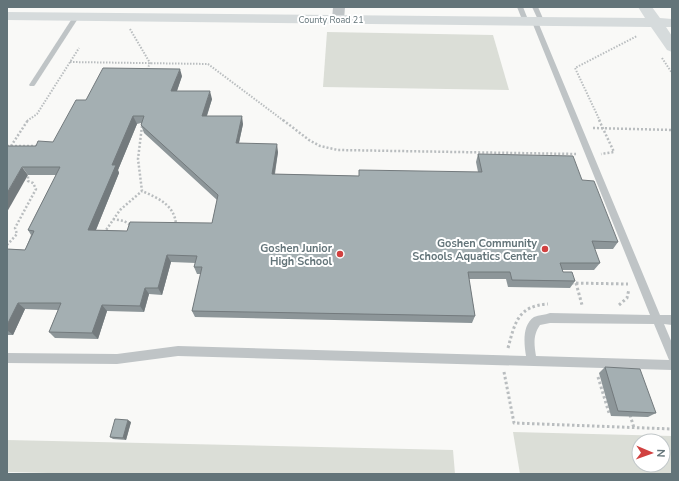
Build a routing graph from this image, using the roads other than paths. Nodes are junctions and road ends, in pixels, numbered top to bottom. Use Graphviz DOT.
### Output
graph roads {
  1 [pos="520,7"];
  2 [pos="535,7"];
  3 [pos="645,7"];
  4 [pos="339,13"];
  5 [pos="7,16"];
  6 [pos="76,18"];
  7 [pos="534,22"];
  8 [pos="656,23"];
  9 [pos="672,23"];
  10 [pos="672,47"];
  11 [pos="32,85"];
  12 [pos="657,320"];
  13 [pos="672,320"];
  14 [pos="672,356"];
  15 [pos="7,358"];
  16 [pos="532,361"];
  17 [pos="672,365"];
  1 -- 7 [label="lane"];
  2 -- 7 [label="lane"];
  3 -- 8 [label="street"];
  4 -- 6 [label="street, County Road 21"];
  4 -- 7 [label="street, County Road 21"];
  5 -- 6 [label="street, County Road 21"];
  6 -- 11 [label="lane"];
  7 -- 8 [label="street, County Road 21"];
  7 -- 12 [label="lane"];
  8 -- 9 [label="street, County Road 21"];
  8 -- 10 [label="street"];
  12 -- 13 [label="lane"];
  12 -- 14 [label="lane"];
  12 -- 16 [label="lane"];
  15 -- 16 [label="lane"];
  16 -- 17 [label="lane"];
}
